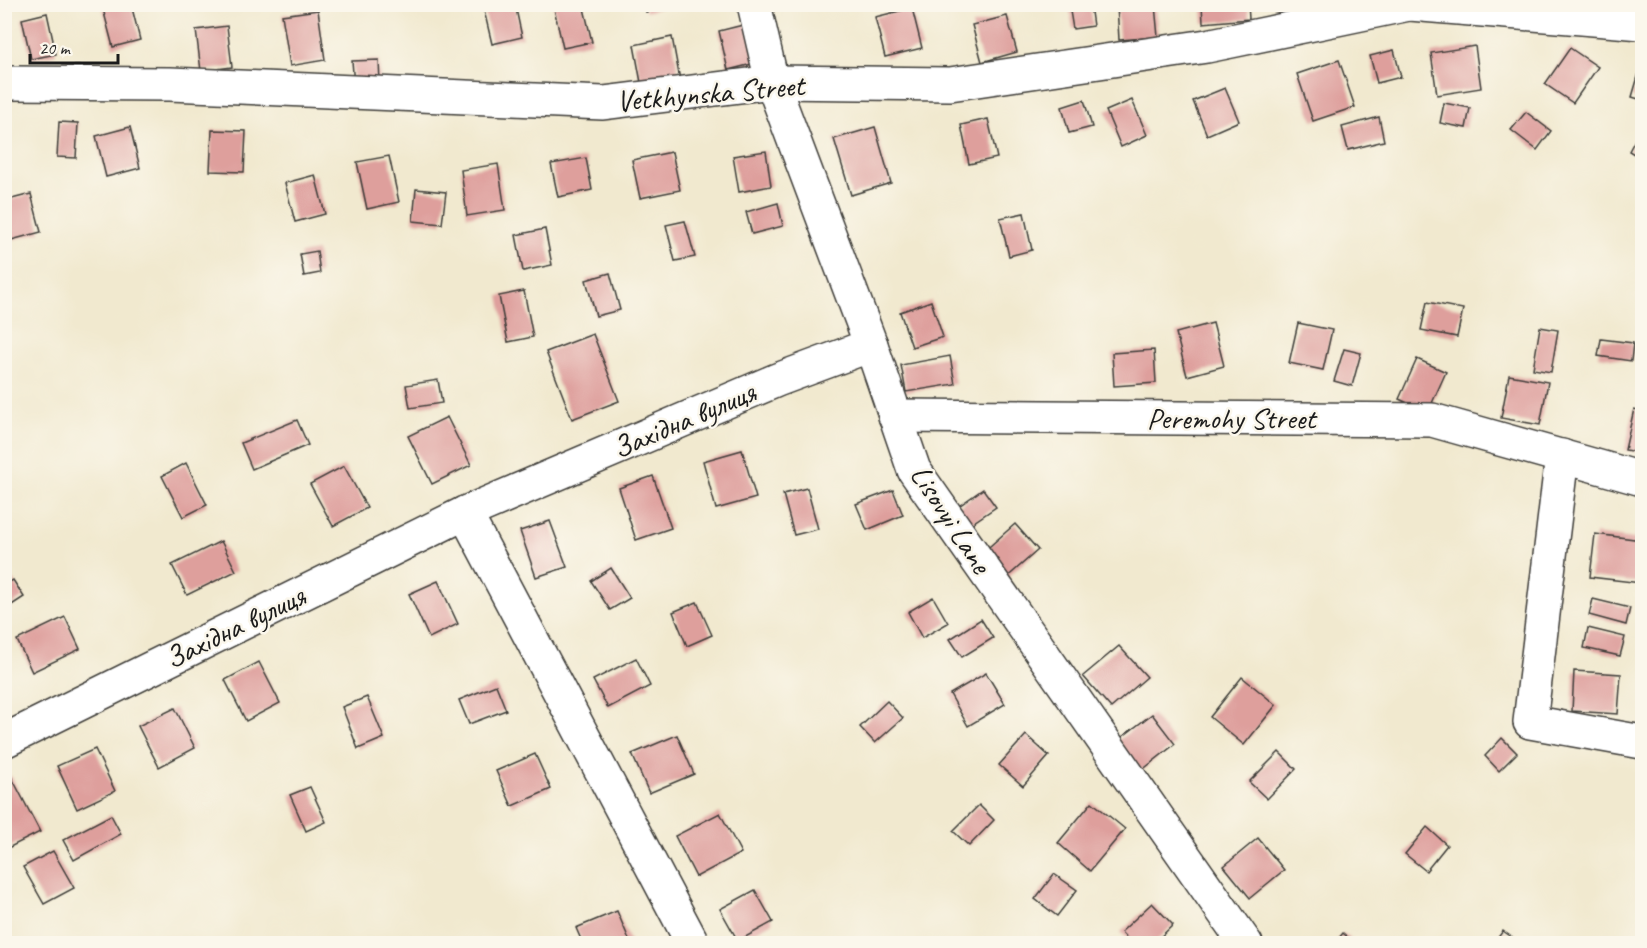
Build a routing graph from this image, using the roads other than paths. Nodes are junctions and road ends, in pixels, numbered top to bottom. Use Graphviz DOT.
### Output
graph roads {
  1 [pos="754,4"];
  2 [pos="1409,4"];
  3 [pos="1642,23"];
  4 [pos="772,82"];
  5 [pos="4,83"];
  6 [pos="871,345"];
  7 [pos="895,416"];
  8 [pos="1562,456"];
  9 [pos="1642,479"];
  10 [pos="465,513"];
  11 [pos="4,741"];
  12 [pos="1642,742"];
  13 [pos="693,944"];
  14 [pos="1246,944"];
  1 -- 4 [label="street, Lisovyi Lane"];
  2 -- 3 [label="street, Vetkhynska Street"];
  2 -- 4 [label="street, Vetkhynska Street"];
  4 -- 5 [label="street, Vetkhynska Street"];
  4 -- 6 [label="street, Lisovyi Lane"];
  6 -- 7 [label="street, Lisovyi Lane"];
  6 -- 10 [label="street, Західна вулиця"];
  7 -- 8 [label="street, Peremohy Street"];
  7 -- 14 [label="street, Lisovyi Lane"];
  8 -- 9 [label="street, Peremohy Street"];
  8 -- 12 [label="street"];
  10 -- 11 [label="street, Західна вулиця"];
  10 -- 13 [label="street"];
}
